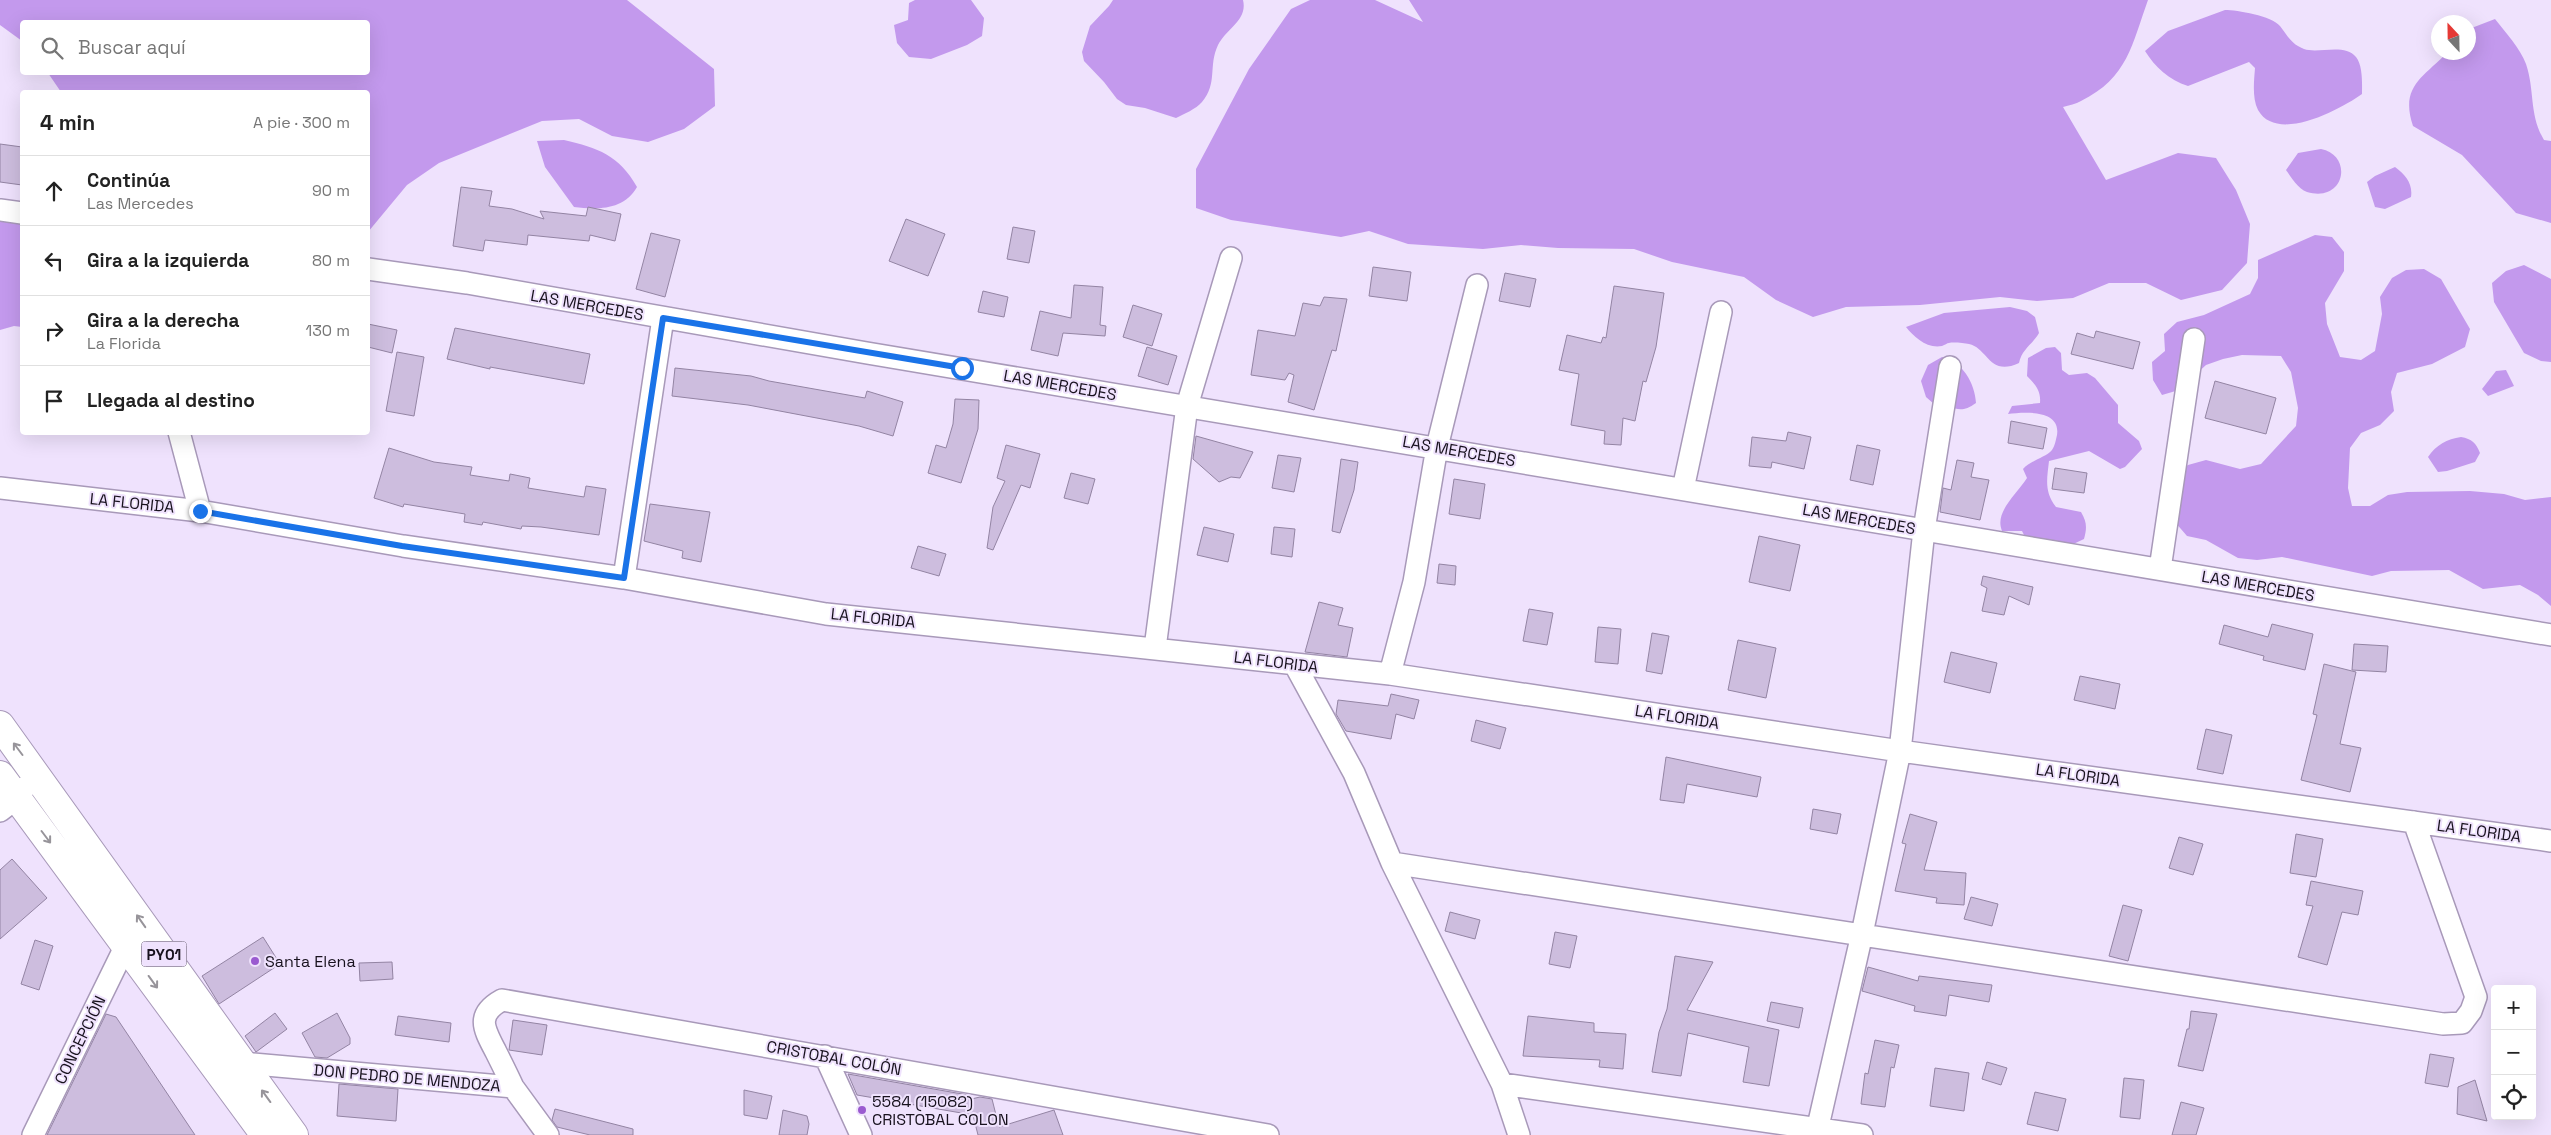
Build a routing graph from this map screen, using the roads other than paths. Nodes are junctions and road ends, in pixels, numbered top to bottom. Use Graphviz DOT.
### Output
graph roads {
  1 [pos="0,210"];
  2 [pos="20,214"];
  3 [pos="1231,258"];
  4 [pos="370,269"];
  5 [pos="1477,285"];
  6 [pos="1721,312"];
  7 [pos="663,318"];
  8 [pos="2194,339"];
  9 [pos="1950,367"];
  10 [pos="1187,406"];
  11 [pos="180,435"];
  12 [pos="1437,447"];
  13 [pos="0,488"];
  14 [pos="1683,489"];
  15 [pos="200,511"];
  16 [pos="1924,530"];
  17 [pos="2160,569"];
  18 [pos="624,578"];
  19 [pos="2551,635"];
  20 [pos="1155,648"];
  21 [pos="1295,665"];
  22 [pos="1390,674"];
  23 [pos="0,725"];
  24 [pos="1900,750"];
  25 [pos="36,773"];
  26 [pos="0,776"];
  27 [pos="8,804"];
  28 [pos="2414,822"];
  29 [pos="2551,841"];
  30 [pos="1392,863"];
  31 [pos="1862,934"];
  32 [pos="126,945"];
  33 [pos="825,1056"];
  34 [pos="242,1063"];
  35 [pos="1502,1084"];
  36 [pos="514,1087"];
  37 [pos="1197,1129"];
  38 [pos="1817,1132"];
  39 [pos="33,1135"];
  40 [pos="265,1135"];
  41 [pos="294,1135"];
  42 [pos="548,1135"];
  43 [pos="861,1135"];
  44 [pos="1268,1135"];
  45 [pos="1519,1135"];
  46 [pos="1862,1135"];
  1 -- 2 [label="street"];
  3 -- 10 [label="street"];
  4 -- 7 [label="street, LAS MERCEDES"];
  5 -- 12 [label="street"];
  6 -- 14 [label="street"];
  7 -- 10 [label="street, LAS MERCEDES"];
  7 -- 18 [label="street"];
  8 -- 17 [label="street"];
  9 -- 16 [label="street"];
  10 -- 12 [label="street, LAS MERCEDES"];
  10 -- 20 [label="street"];
  11 -- 15 [label="street"];
  12 -- 14 [label="street, LAS MERCEDES"];
  12 -- 22 [label="street"];
  13 -- 15 [label="street, LA FLORIDA"];
  14 -- 16 [label="street, LAS MERCEDES"];
  15 -- 18 [label="street, LA FLORIDA"];
  16 -- 17 [label="street, LAS MERCEDES"];
  16 -- 24 [label="street"];
  17 -- 19 [label="street, LAS MERCEDES"];
  18 -- 20 [label="street, LA FLORIDA"];
  20 -- 21 [label="street, LA FLORIDA"];
  21 -- 22 [label="street, LA FLORIDA"];
  21 -- 30 [label="street"];
  22 -- 24 [label="street, LA FLORIDA"];
  25 -- 23 [label="highway, PY01, one-way"];
  24 -- 28 [label="street, LA FLORIDA"];
  24 -- 31 [label="street"];
  25 -- 27 [label="street"];
  34 -- 25 [label="highway, PY01, one-way"];
  26 -- 27 [label="highway, PY01"];
  27 -- 32 [label="highway, PY01, one-way"];
  28 -- 29 [label="street, LA FLORIDA"];
  28 -- 31 [label="street"];
  30 -- 31 [label="street"];
  30 -- 35 [label="street"];
  31 -- 38 [label="street"];
  32 -- 39 [label="street, CONCEPCIÓN"];
  32 -- 40 [label="highway, PY01, one-way"];
  33 -- 36 [label="street, CRISTOBAL COLÓN"];
  33 -- 37 [label="street, CRISTOBAL COLÓN"];
  33 -- 43 [label="street"];
  34 -- 36 [label="street, DON PEDRO DE MENDOZA"];
  41 -- 34 [label="highway, PY01, one-way"];
  35 -- 38 [label="street"];
  35 -- 45 [label="street"];
  36 -- 42 [label="street, DON PEDRO DE MENDOZA"];
  37 -- 44 [label="street, CRISTOBAL COLÓN"];
  38 -- 46 [label="street"];
}
